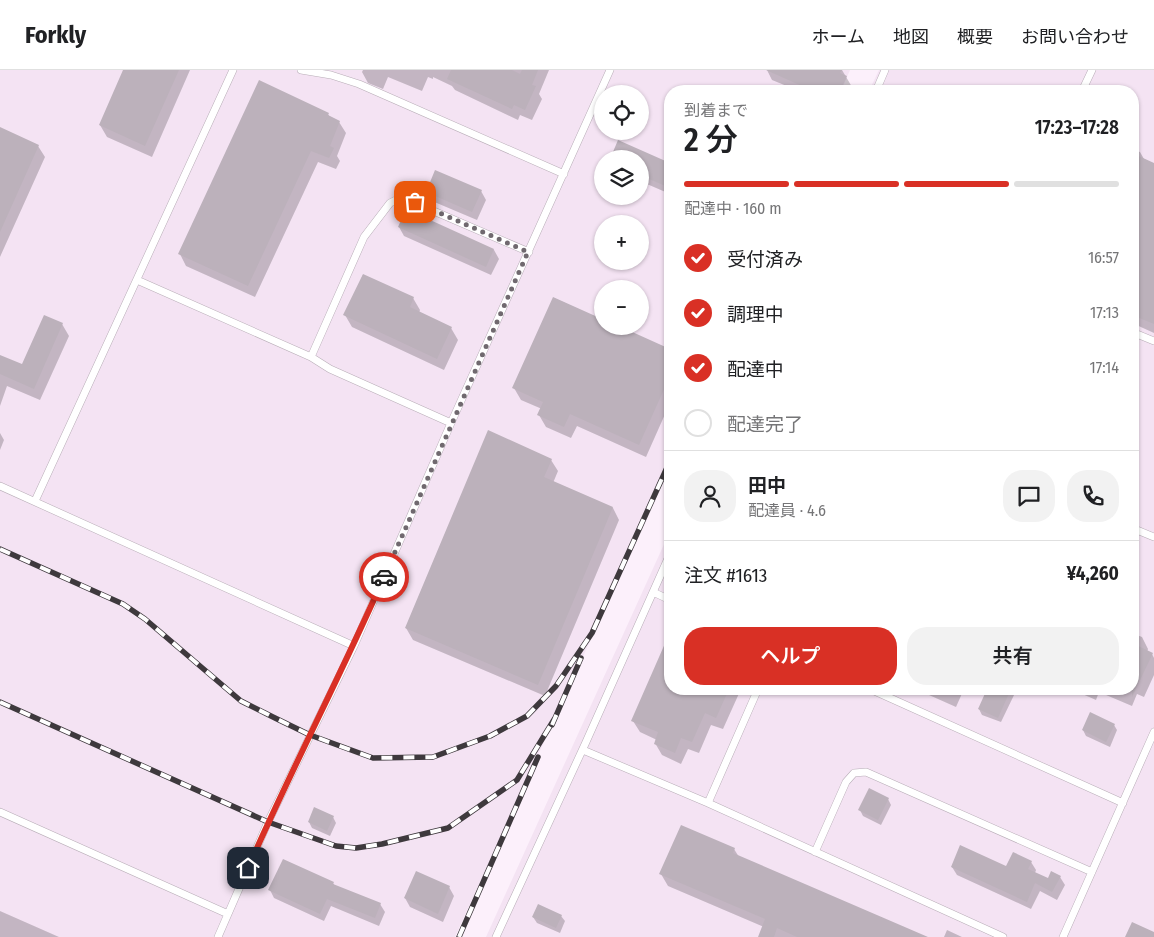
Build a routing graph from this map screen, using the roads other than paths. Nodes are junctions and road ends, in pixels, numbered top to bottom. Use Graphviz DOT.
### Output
graph roads {
  1 [pos="232,70"];
  2 [pos="301,70"];
  3 [pos="610,70"];
  4 [pos="885,70"];
  5 [pos="1092,70"];
  6 [pos="879,85"];
  7 [pos="1085,85"];
  8 [pos="564,174"];
  9 [pos="528,252"];
  10 [pos="137,280"];
  11 [pos="1139,335"];
  12 [pos="1154,341"];
  13 [pos="311,357"];
  14 [pos="452,423"];
  15 [pos="0,486"];
  16 [pos="35,501"];
  17 [pos="1139,531"];
  18 [pos="1154,537"];
  19 [pos="664,567"];
  20 [pos="653,592"];
  21 [pos="664,597"];
  22 [pos="354,646"];
  23 [pos="755,695"];
  24 [pos="883,695"];
  25 [pos="1154,732"];
  26 [pos="583,750"];
  27 [pos="1123,802"];
  28 [pos="708,804"];
  29 [pos="0,812"];
  30 [pos="814,852"];
  31 [pos="1092,872"];
  32 [pos="228,914"];
  33 [pos="218,937"];
  34 [pos="496,937"];
  35 [pos="1003,937"];
  36 [pos="1063,937"];
  1 -- 10 [label="lane"];
  2 -- 8 [label="lane"];
  3 -- 8 [label="lane"];
  4 -- 6 [label="lane"];
  5 -- 7 [label="lane"];
  8 -- 9 [label="lane"];
  9 -- 13 [label="lane"];
  9 -- 14 [label="lane"];
  10 -- 13 [label="lane"];
  10 -- 16 [label="lane"];
  11 -- 12 [label="lane"];
  13 -- 14 [label="lane"];
  14 -- 22 [label="lane"];
  15 -- 16 [label="lane"];
  16 -- 22 [label="lane"];
  17 -- 18 [label="lane"];
  19 -- 20 [label="lane"];
  20 -- 21 [label="lane"];
  20 -- 26 [label="lane"];
  22 -- 32 [label="lane"];
  23 -- 28 [label="lane"];
  24 -- 27 [label="lane"];
  25 -- 27 [label="lane"];
  26 -- 28 [label="lane"];
  26 -- 34 [label="lane"];
  27 -- 31 [label="lane"];
  28 -- 30 [label="lane"];
  29 -- 32 [label="lane"];
  30 -- 31 [label="lane"];
  30 -- 35 [label="lane"];
  31 -- 36 [label="lane"];
  32 -- 33 [label="lane"];
}
